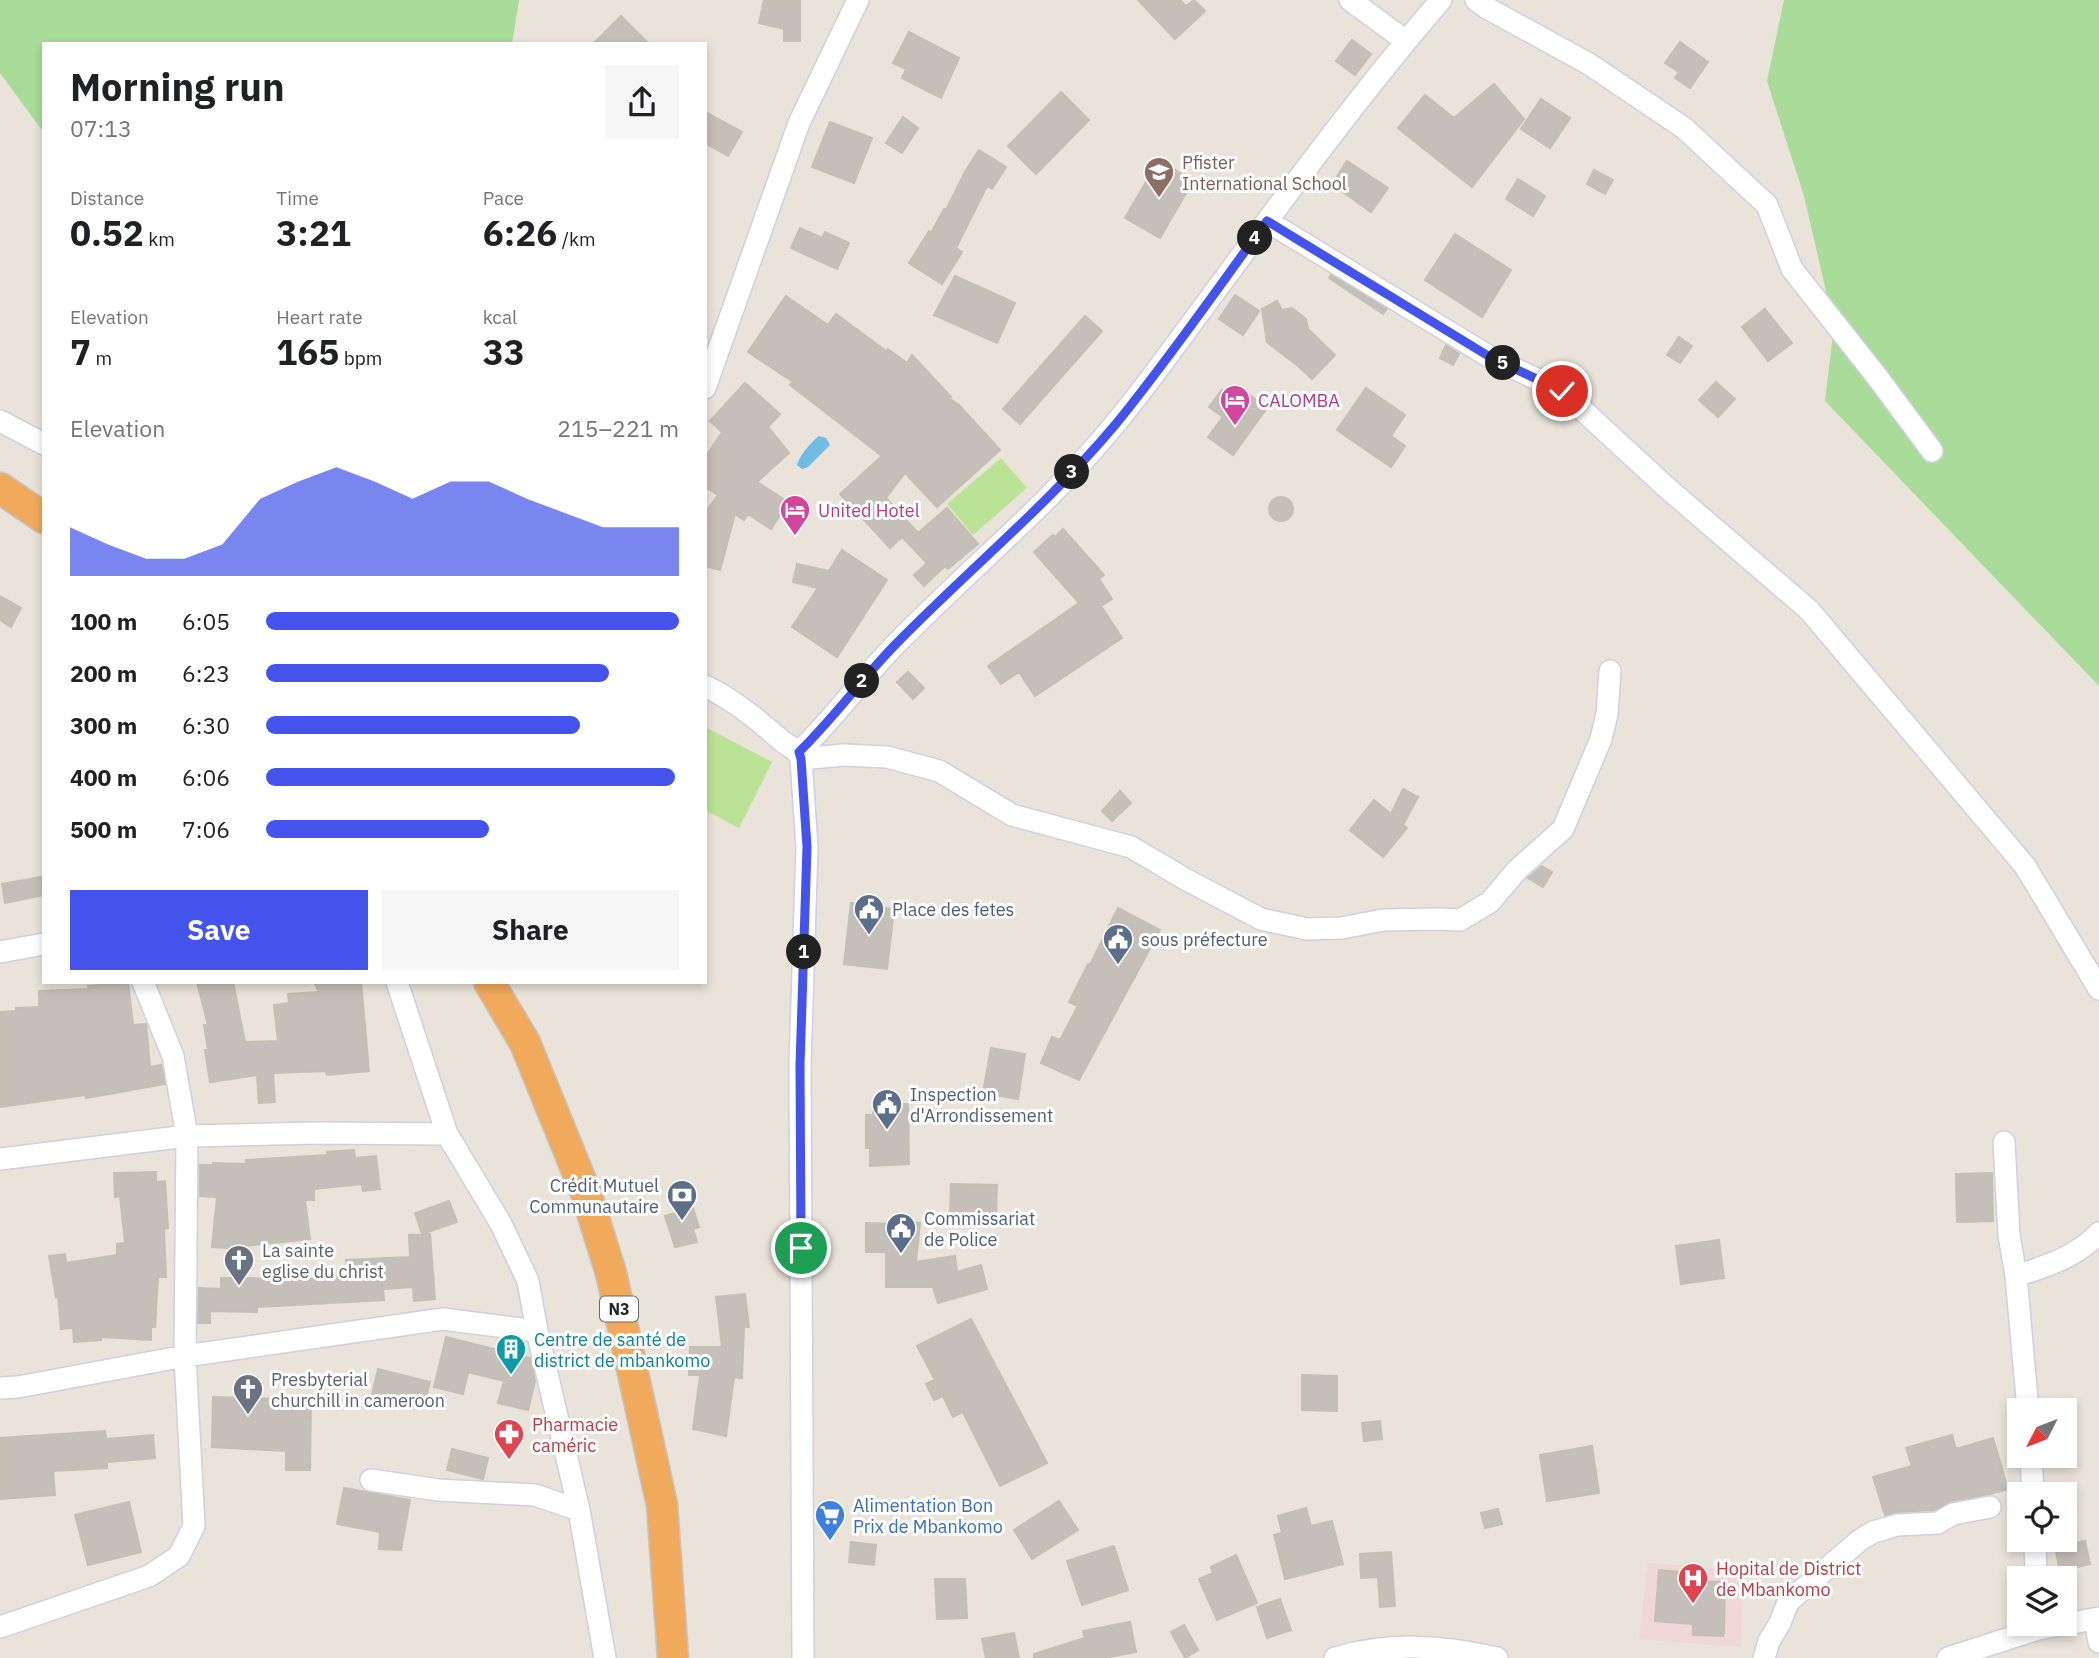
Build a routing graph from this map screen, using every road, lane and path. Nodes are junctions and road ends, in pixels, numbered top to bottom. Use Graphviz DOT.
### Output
graph roads {
  1 [pos="858,0"];
  2 [pos="1350,0"];
  3 [pos="1441,0"];
  4 [pos="1476,0"];
  5 [pos="1406,41"];
  6 [pos="1267,221"];
  7 [pos="707,383"];
  8 [pos="0,421"];
  9 [pos="42,443"];
  10 [pos="1933,451"];
  11 [pos="1610,671"];
  12 [pos="707,687"];
  13 [pos="800,755"];
  14 [pos="42,944"];
  15 [pos="0,952"];
  16 [pos="144,984"];
  17 [pos="398,984"];
  18 [pos="490,984"];
  19 [pos="2099,989"];
  20 [pos="447,1134"];
  21 [pos="187,1136"];
  22 [pos="2004,1142"];
  23 [pos="0,1159"];
  24 [pos="2099,1233"];
  25 [pos="2017,1276"];
  26 [pos="537,1331"];
  27 [pos="185,1356"];
  28 [pos="0,1388"];
  29 [pos="2027,1398"];
  30 [pos="372,1479"];
  31 [pos="1990,1507"];
  32 [pos="579,1510"];
  33 [pos="2097,1619"];
  34 [pos="2077,1622"];
  35 [pos="0,1627"];
  36 [pos="2012,1636"];
  37 [pos="2099,1642"];
  38 [pos="605,1658"];
  39 [pos="673,1658"];
  40 [pos="803,1658"];
  41 [pos="1335,1658"];
  42 [pos="1497,1658"];
  43 [pos="1764,1658"];
  44 [pos="1948,1658"];
  1 -- 7 [label="street"];
  2 -- 5 [label="street"];
  3 -- 5 [label="street"];
  4 -- 10 [label="street"];
  5 -- 6 [label="street"];
  6 -- 13 [label="street"];
  6 -- 19 [label="street"];
  8 -- 9 [label="street"];
  11 -- 13 [label="street"];
  12 -- 13 [label="street"];
  13 -- 40 [label="street"];
  14 -- 15 [label="street"];
  16 -- 21 [label="street"];
  17 -- 20 [label="street"];
  18 -- 39 [label="highway, N3"];
  20 -- 21 [label="street"];
  20 -- 26 [label="street"];
  21 -- 23 [label="street"];
  21 -- 27 [label="street"];
  22 -- 25 [label="street"];
  24 -- 25 [label="street"];
  25 -- 29 [label="street"];
  26 -- 27 [label="street"];
  26 -- 32 [label="street"];
  27 -- 28 [label="street"];
  27 -- 35 [label="street"];
  30 -- 32 [label="street"];
  31 -- 43 [label="street"];
  32 -- 38 [label="street"];
  33 -- 34 [label="street"];
  33 -- 37 [label="street"];
  36 -- 44 [label="street"];
  41 -- 42 [label="street"];
}
